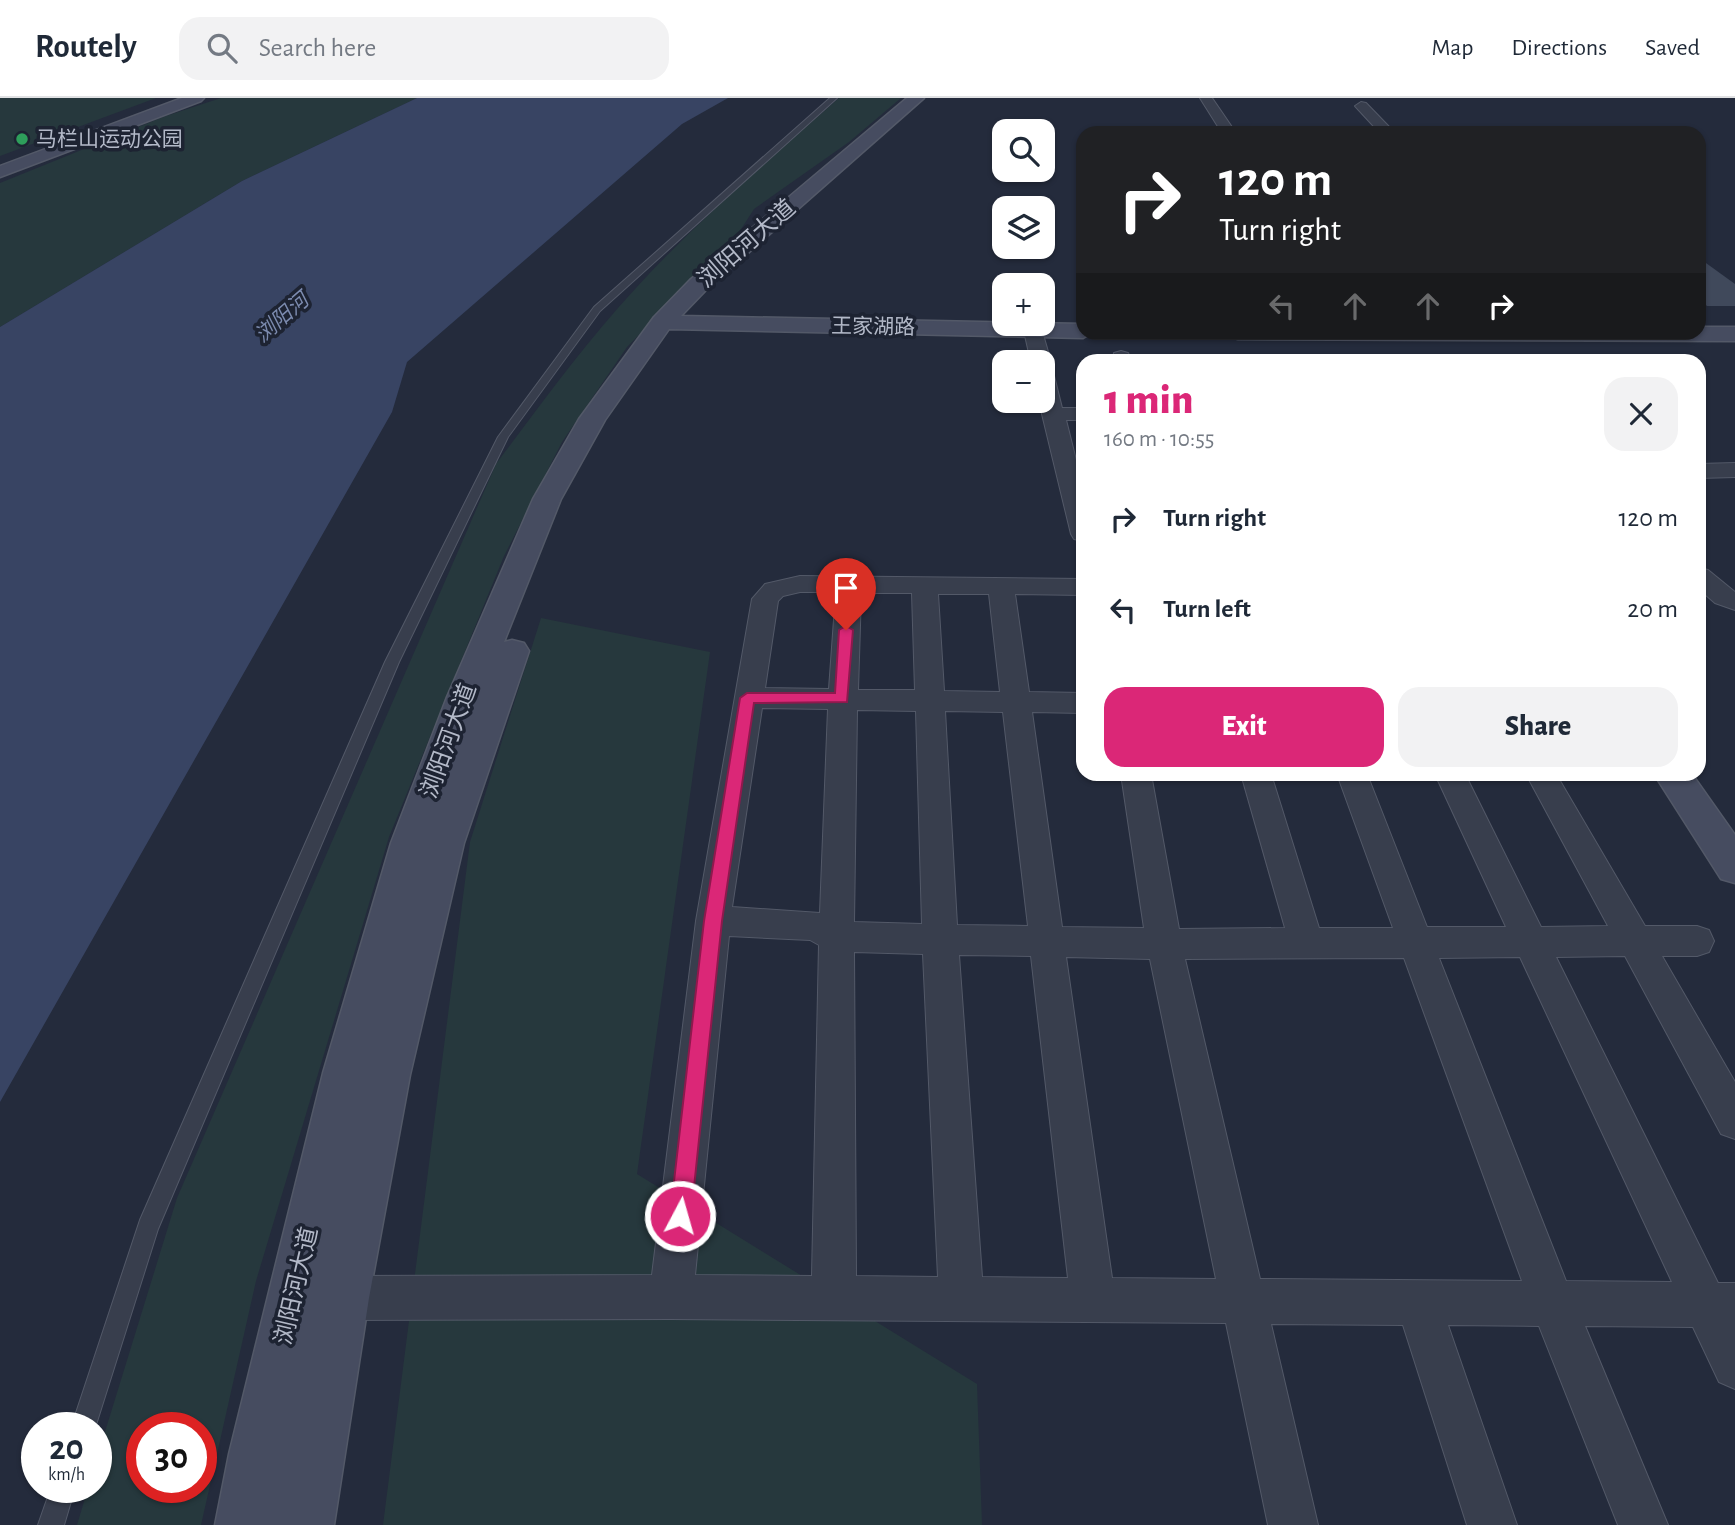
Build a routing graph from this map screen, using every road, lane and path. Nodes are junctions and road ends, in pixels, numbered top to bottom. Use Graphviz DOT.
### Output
graph roads {
  1 [pos="176,98"];
  2 [pos="196,98"];
  3 [pos="834,98"];
  4 [pos="916,98"];
  5 [pos="934,98"];
  6 [pos="1206,98"];
  7 [pos="1361,106"];
  8 [pos="1224,126"];
  9 [pos="1381,126"];
  10 [pos="0,164"];
  11 [pos="0,172"];
  12 [pos="674,323"];
  13 [pos="992,330"];
  14 [pos="1055,331"];
  15 [pos="1076,331"];
  16 [pos="1706,334"];
  17 [pos="1735,334"];
  18 [pos="1053,414"];
  19 [pos="1076,414"];
  20 [pos="1735,470"];
  21 [pos="1706,471"];
  22 [pos="1076,506"];
  23 [pos="1706,582"];
  24 [pos="849,584"];
  25 [pos="925,585"];
  26 [pos="1001,586"];
  27 [pos="1076,587"];
  28 [pos="1735,601"];
  29 [pos="747,698"];
  30 [pos="842,698"];
  31 [pos="930,700"];
  32 [pos="1014,701"];
  33 [pos="1076,702"];
  34 [pos="1137,781"];
  35 [pos="1258,781"];
  36 [pos="1355,781"];
  37 [pos="1453,781"];
  38 [pos="1545,781"];
  39 [pos="1677,781"];
  40 [pos="1735,867"];
  41 [pos="713,921"];
  42 [pos="835,937"];
  43 [pos="940,939"];
  44 [pos="1045,941"];
  45 [pos="1698,941"];
  46 [pos="1531,943"];
  47 [pos="1636,943"];
  48 [pos="1164,944"];
  49 [pos="1307,944"];
  50 [pos="1416,944"];
  51 [pos="1735,1120"];
  52 [pos="671,1297"];
  53 [pos="342,1298"];
  54 [pos="834,1298"];
  55 [pos="961,1299"];
  56 [pos="1093,1300"];
  57 [pos="1243,1301"];
  58 [pos="1418,1303"];
  59 [pos="1553,1304"];
  60 [pos="1719,1304"];
  61 [pos="1735,1366"];
  62 [pos="88,1412"];
  63 [pos="58,1503"];
  64 [pos="51,1525"];
  65 [pos="246,1525"];
  66 [pos="303,1525"];
  67 [pos="1293,1525"];
  68 [pos="1492,1525"];
  69 [pos="1643,1525"];
  1 -- 10 [label="main road"];
  2 -- 11 [label="main road"];
  3 -- 62 [label="lane"];
  4 -- 12 [label="main road, 浏阳河大道"];
  5 -- 12 [label="main road, 浏阳河大道"];
  6 -- 8 [label="street"];
  7 -- 9 [label="street"];
  12 -- 13 [label="main road, 王家湖路"];
  12 -- 53 [label="main road, 浏阳河大道"];
  12 -- 65 [label="main road, 浏阳河大道"];
  14 -- 15 [label="main road, 王家湖路"];
  16 -- 17 [label="main road"];
  18 -- 19 [label="street"];
  18 -- 22 [label="street"];
  20 -- 21 [label="street"];
  23 -- 28 [label="street"];
  24 -- 25 [label="street"];
  24 -- 29 [label="street"];
  24 -- 30 [label="street"];
  25 -- 26 [label="street"];
  25 -- 31 [label="street"];
  26 -- 27 [label="street"];
  26 -- 32 [label="street"];
  29 -- 30 [label="street"];
  29 -- 41 [label="street"];
  30 -- 31 [label="street"];
  30 -- 42 [label="street"];
  31 -- 32 [label="street"];
  31 -- 43 [label="street"];
  32 -- 33 [label="street"];
  32 -- 44 [label="street"];
  34 -- 48 [label="street"];
  35 -- 49 [label="street"];
  36 -- 50 [label="street"];
  37 -- 46 [label="street"];
  38 -- 47 [label="street"];
  39 -- 40 [label="main road"];
  41 -- 42 [label="street"];
  41 -- 52 [label="street"];
  42 -- 43 [label="street"];
  42 -- 54 [label="street"];
  43 -- 44 [label="street"];
  43 -- 55 [label="street"];
  44 -- 48 [label="street"];
  44 -- 56 [label="street"];
  45 -- 47 [label="street"];
  46 -- 47 [label="street"];
  46 -- 50 [label="street"];
  46 -- 60 [label="street"];
  47 -- 51 [label="street"];
  48 -- 49 [label="street"];
  48 -- 57 [label="street"];
  49 -- 50 [label="street"];
  50 -- 59 [label="street"];
  52 -- 53 [label="street"];
  52 -- 54 [label="street"];
  53 -- 66 [label="main road, 浏阳河大道"];
  54 -- 55 [label="street"];
  55 -- 56 [label="street"];
  56 -- 57 [label="street"];
  57 -- 58 [label="street"];
  57 -- 67 [label="street"];
  58 -- 59 [label="street"];
  58 -- 68 [label="street"];
  59 -- 60 [label="street"];
  59 -- 69 [label="street"];
  60 -- 61 [label="street"];
  63 -- 64 [label="lane"];
}
